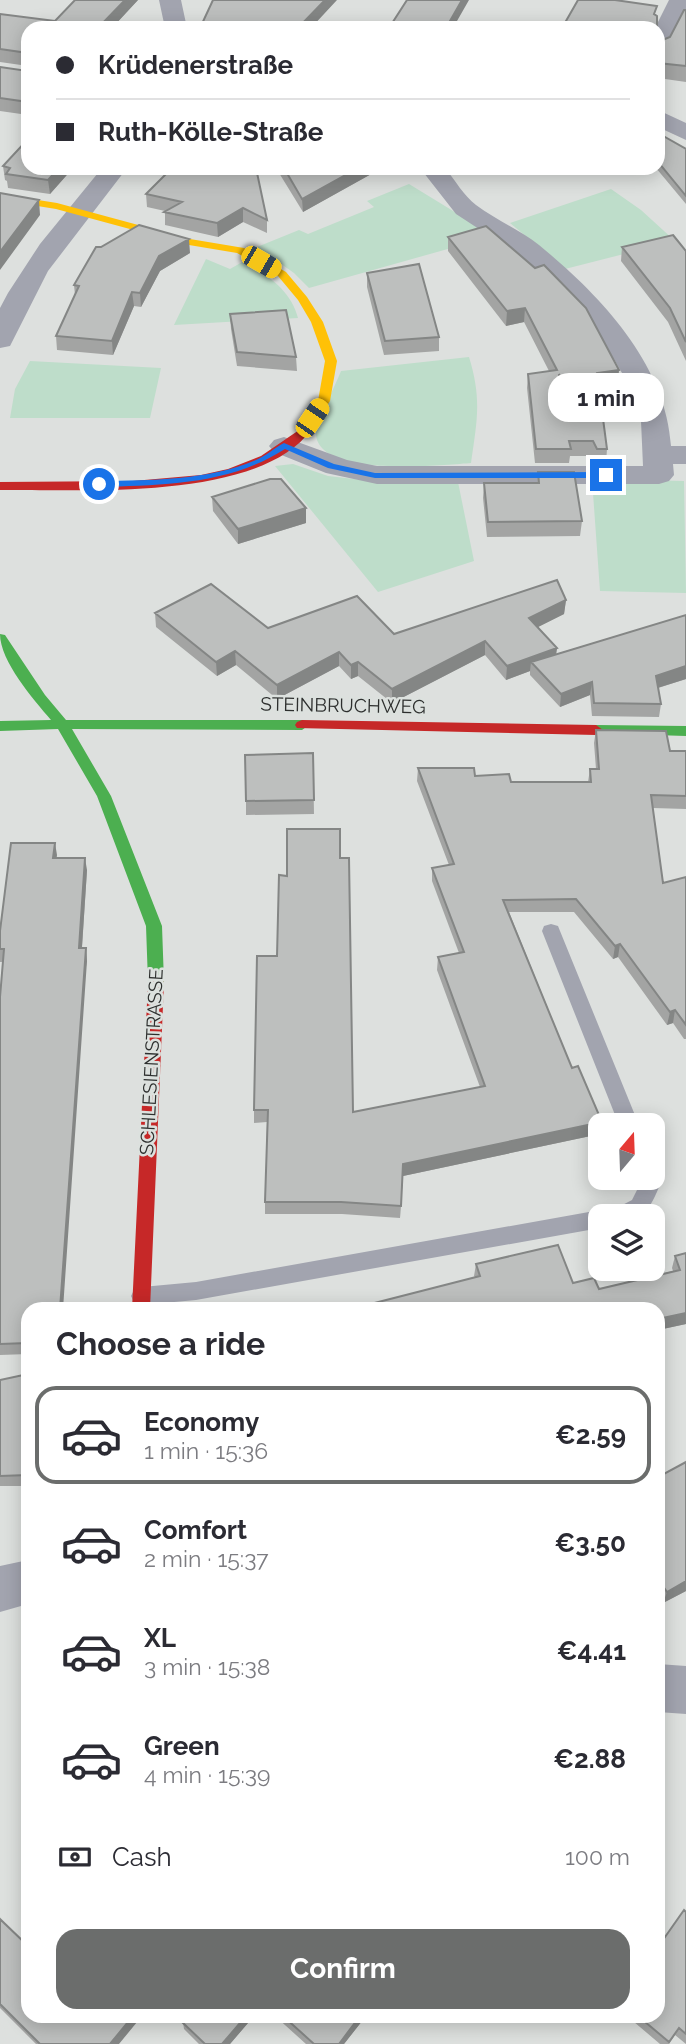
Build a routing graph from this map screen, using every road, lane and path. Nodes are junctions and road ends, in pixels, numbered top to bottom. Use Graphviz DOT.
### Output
graph roads {
  1 [pos="170,0"];
  2 [pos="680,0"];
  3 [pos="174,21"];
  4 [pos="665,31"];
  5 [pos="665,121"];
  6 [pos="686,133"];
  7 [pos="109,175"];
  8 [pos="438,175"];
  9 [pos="0,197"];
  10 [pos="79,211"];
  11 [pos="0,340"];
  12 [pos="284,446"];
  13 [pos="672,455"];
  14 [pos="0,486"];
  15 [pos="0,638"];
  16 [pos="62,724"];
  17 [pos="0,726"];
  18 [pos="686,731"];
  19 [pos="551,931"];
  20 [pos="624,1113"];
  21 [pos="588,1221"];
  22 [pos="142,1302"];
  23 [pos="21,1584"];
  24 [pos="0,1589"];
  25 [pos="665,1688"];
  26 [pos="686,1689"];
  1 -- 3 [label="street"];
  2 -- 4 [label="street"];
  5 -- 6 [label="street"];
  7 -- 10 [label="street"];
  8 -- 13 [label="street"];
  9 -- 10 [label="street"];
  10 -- 11 [label="street"];
  10 -- 12 [label="street"];
  12 -- 13 [label="street"];
  12 -- 14 [label="street"];
  15 -- 16 [label="street, SCHLESIENSTRASSE"];
  16 -- 17 [label="street, STEINBRUCHWEG"];
  16 -- 18 [label="street, STEINBRUCHWEG"];
  16 -- 22 [label="street, SCHLESIENSTRASSE"];
  19 -- 20 [label="lane"];
  21 -- 22 [label="lane, SCHLESIENSTRASSE"];
  23 -- 24 [label="street"];
  25 -- 26 [label="street"];
}
